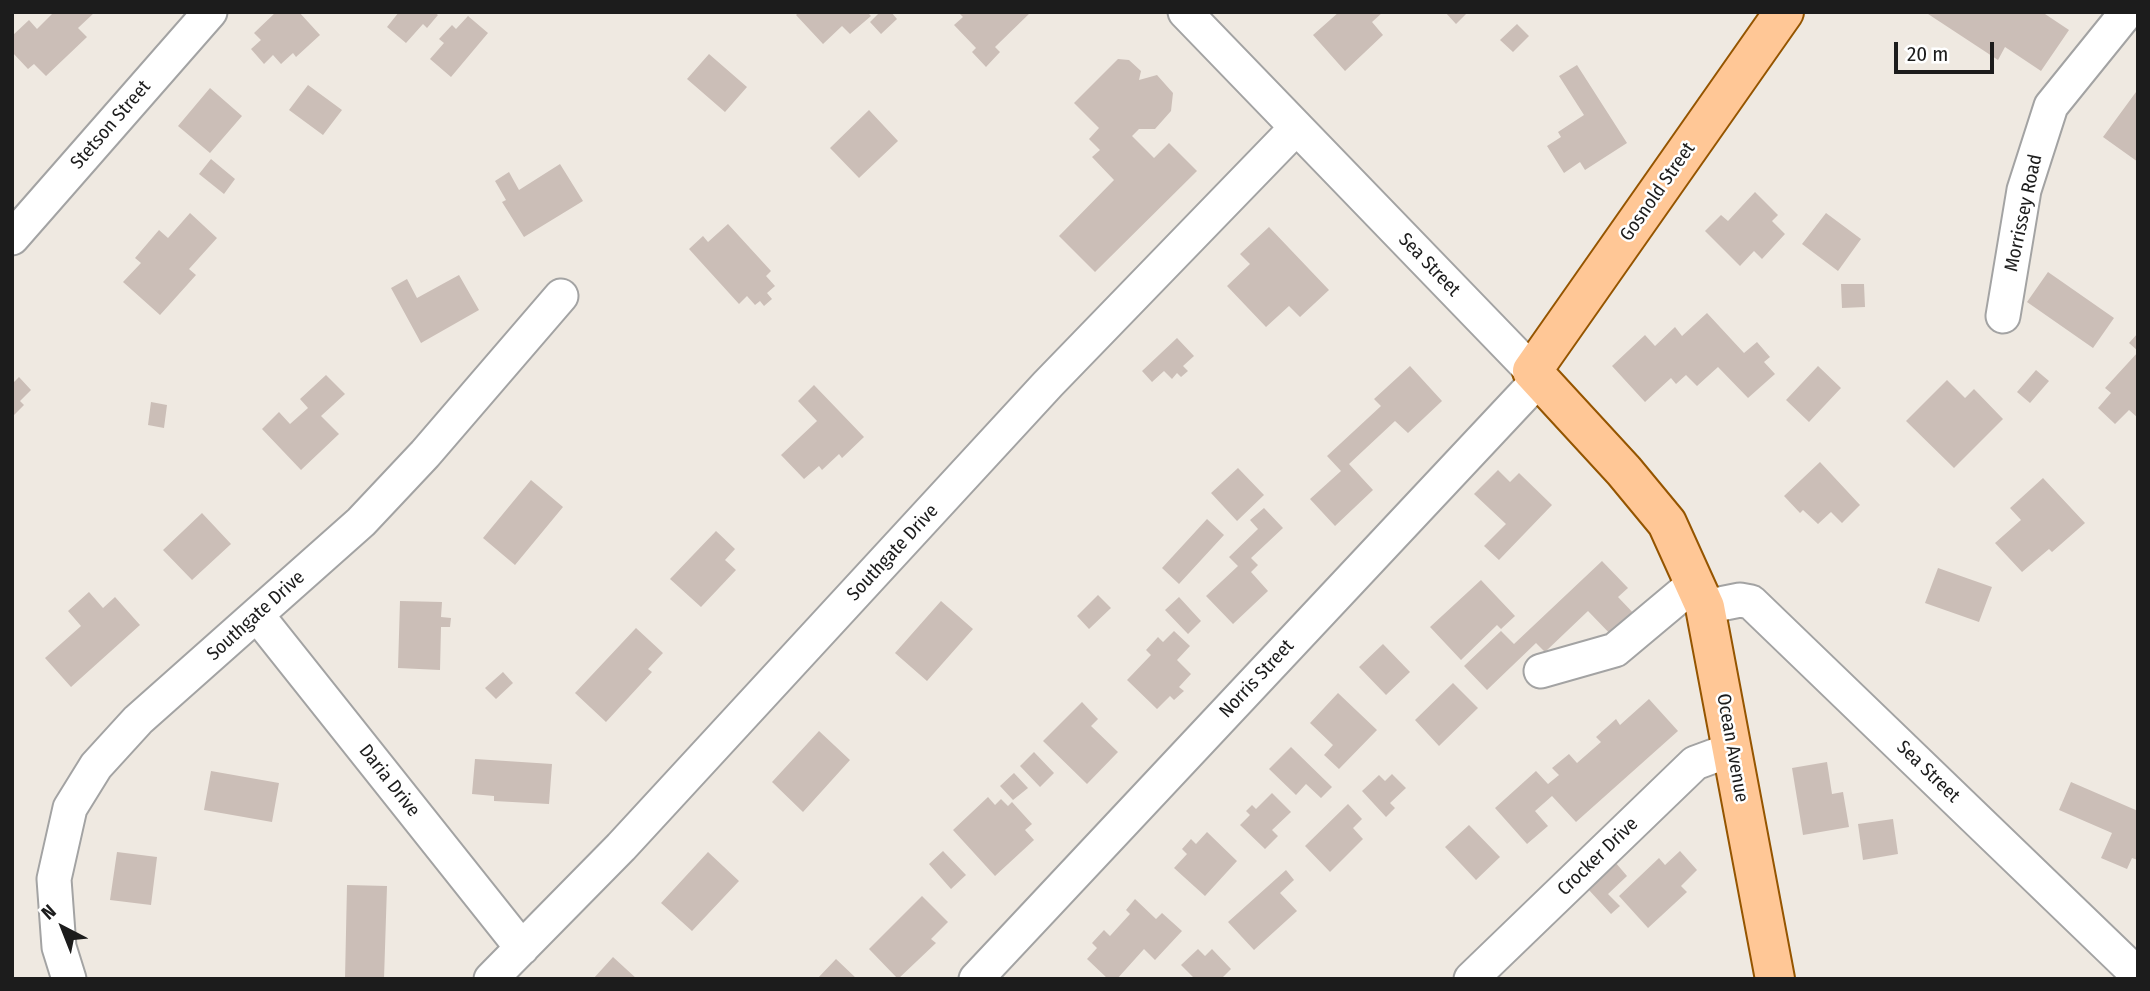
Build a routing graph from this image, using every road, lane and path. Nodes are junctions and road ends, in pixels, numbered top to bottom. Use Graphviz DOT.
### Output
graph roads {
  1 [pos="210,12"];
  2 [pos="1185,12"];
  3 [pos="1784,12"];
  4 [pos="2127,12"];
  5 [pos="1296,128"];
  6 [pos="12,238"];
  7 [pos="561,296"];
  8 [pos="2003,316"];
  9 [pos="1535,376"];
  10 [pos="1667,523"];
  11 [pos="1700,595"];
  12 [pos="257,615"];
  13 [pos="1541,671"];
  14 [pos="1732,749"];
  15 [pos="522,948"];
  16 [pos="2138,975"];
  17 [pos="69,979"];
  18 [pos="491,979"];
  19 [pos="976,979"];
  20 [pos="1471,979"];
  21 [pos="1774,979"];
  1 -- 6 [label="street, Stetson Street"];
  2 -- 5 [label="street, Sea Street"];
  3 -- 9 [label="main road, Gosnold Street"];
  4 -- 8 [label="street, Morrissey Road"];
  5 -- 9 [label="street, Sea Street"];
  5 -- 15 [label="street, Southgate Drive"];
  7 -- 12 [label="street, Southgate Drive"];
  9 -- 10 [label="main road, Sea Street"];
  9 -- 19 [label="street, Norris Street"];
  10 -- 11 [label="main road, Ocean Avenue"];
  11 -- 13 [label="street"];
  11 -- 14 [label="main road, Ocean Avenue"];
  11 -- 16 [label="street, Sea Street"];
  12 -- 15 [label="street, Daria Drive"];
  12 -- 17 [label="street, Southgate Drive"];
  14 -- 20 [label="street, Crocker Drive"];
  14 -- 21 [label="main road, Ocean Avenue"];
  15 -- 18 [label="street, Southgate Drive"];
}
